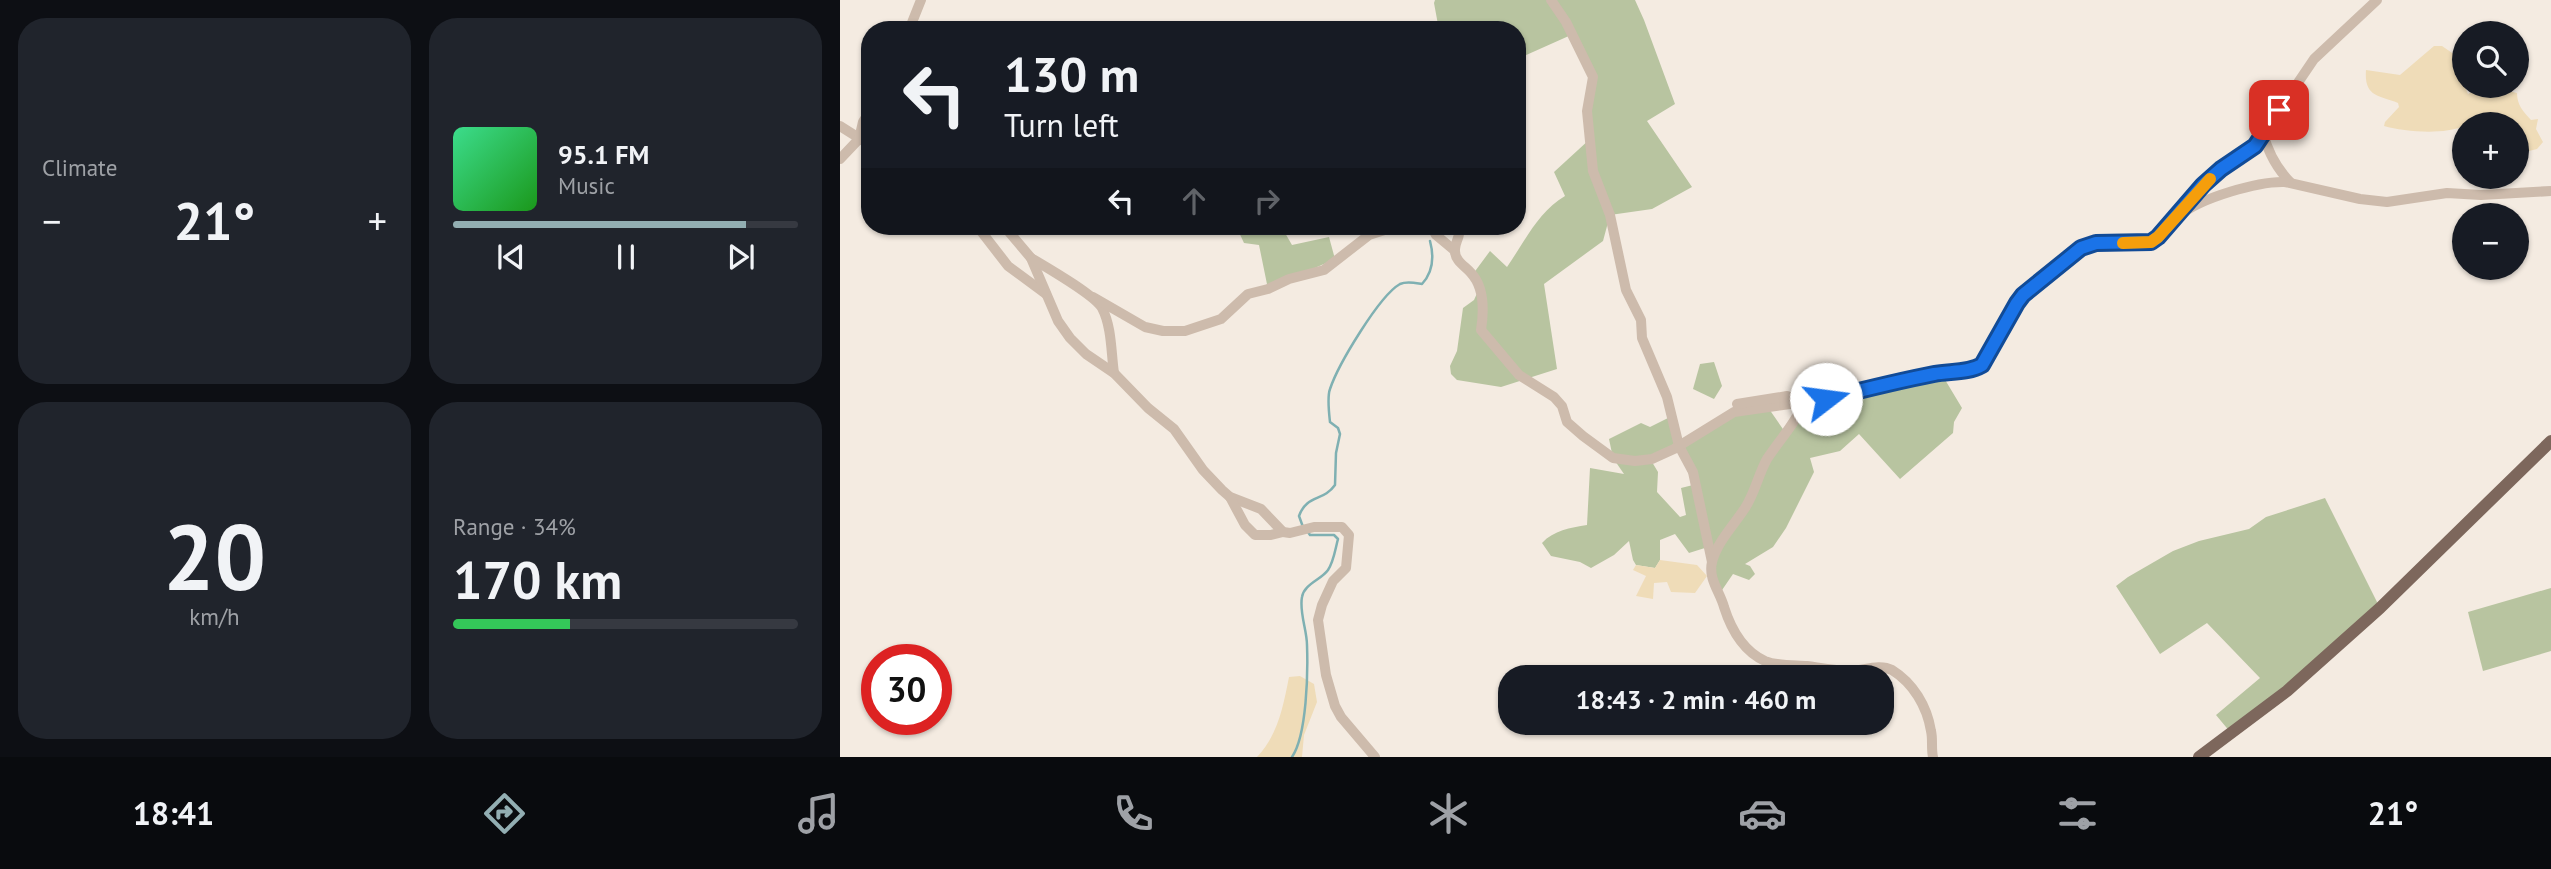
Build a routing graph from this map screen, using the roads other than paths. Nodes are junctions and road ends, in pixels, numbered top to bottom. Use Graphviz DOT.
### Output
graph roads {
  1 [pos="921,0"];
  2 [pos="1550,0"];
  3 [pos="2377,0"];
  4 [pos="913,21"];
  5 [pos="840,126"];
  6 [pos="2263,133"];
  7 [pos="861,140"];
  8 [pos="861,144"];
  9 [pos="840,159"];
  10 [pos="2291,183"];
  11 [pos="2551,191"];
  12 [pos="2180,215"];
  13 [pos="984,235"];
  14 [pos="1012,235"];
  15 [pos="1368,235"];
  16 [pos="1436,235"];
  17 [pos="1460,235"];
  18 [pos="1454,250"];
  19 [pos="1031,258"];
  20 [pos="1048,296"];
  21 [pos="1093,297"];
  22 [pos="1114,373"];
  23 [pos="1804,402"];
  24 [pos="2551,441"];
  25 [pos="1679,446"];
  26 [pos="1230,497"];
  27 [pos="1283,532"];
  28 [pos="1712,562"];
  29 [pos="1375,757"];
  30 [pos="1933,757"];
  31 [pos="2199,757"];
  1 -- 4 [label="street"];
  2 -- 25 [label="street"];
  3 -- 6 [label="street"];
  5 -- 7 [label="street"];
  6 -- 10 [label="street"];
  6 -- 12 [label="street"];
  8 -- 9 [label="street"];
  10 -- 11 [label="street"];
  10 -- 12 [label="street"];
  12 -- 23 [label="street"];
  13 -- 20 [label="street"];
  14 -- 19 [label="street"];
  15 -- 21 [label="street"];
  16 -- 18 [label="street"];
  17 -- 18 [label="street"];
  18 -- 25 [label="street"];
  19 -- 20 [label="street"];
  19 -- 21 [label="street"];
  20 -- 22 [label="street"];
  21 -- 22 [label="street"];
  22 -- 26 [label="street"];
  23 -- 25 [label="street"];
  23 -- 28 [label="street"];
  24 -- 31 [label="main road"];
  25 -- 28 [label="street"];
  26 -- 27 [label="street"];
  26 -- 27 [label="street"];
  27 -- 29 [label="street"];
  28 -- 30 [label="street"];
}
